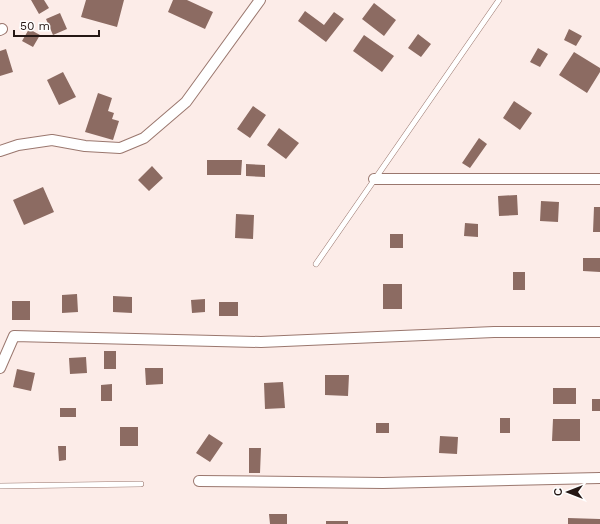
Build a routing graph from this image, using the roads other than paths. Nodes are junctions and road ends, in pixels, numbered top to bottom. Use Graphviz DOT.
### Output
graph roads {
  1 [pos="260,0"];
  2 [pos="499,0"];
  3 [pos="0,151"];
  4 [pos="374,179"];
  5 [pos="600,179"];
  6 [pos="316,264"];
  7 [pos="600,332"];
  8 [pos="0,368"];
  9 [pos="600,478"];
  10 [pos="198,481"];
  11 [pos="142,484"];
  12 [pos="0,486"];
  1 -- 3 [label="street"];
  2 -- 4 [label="lane"];
  4 -- 5 [label="street"];
  4 -- 6 [label="lane"];
  7 -- 8 [label="street"];
  9 -- 10 [label="street"];
  11 -- 12 [label="lane"];
}
